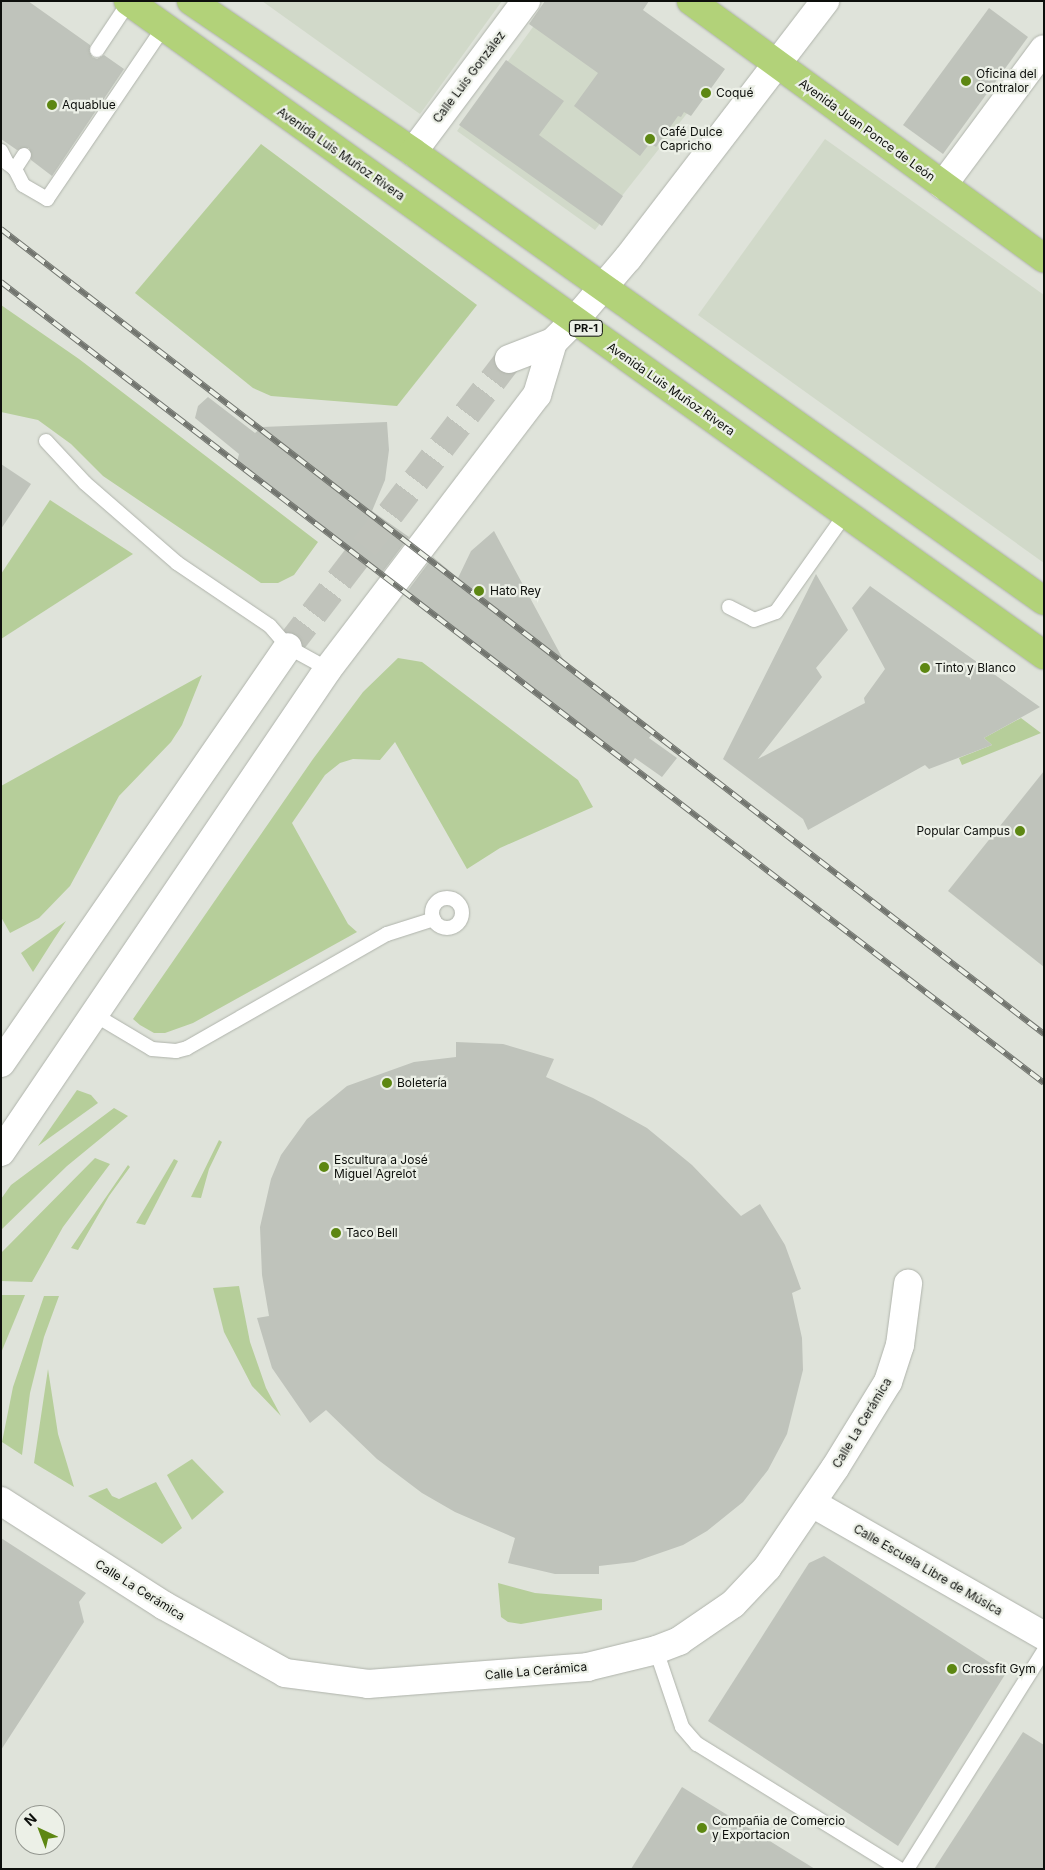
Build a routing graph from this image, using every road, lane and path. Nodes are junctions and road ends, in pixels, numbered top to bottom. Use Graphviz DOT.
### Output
graph roads {
  1 [pos="192,1"];
  2 [pos="526,1"];
  3 [pos="691,1"];
  4 [pos="825,1"];
  5 [pos="128,2"];
  6 [pos="163,28"];
  7 [pos="1044,49"];
  8 [pos="97,50"];
  9 [pos="778,65"];
  10 [pos="413,152"];
  11 [pos="24,155"];
  12 [pos="6,164"];
  13 [pos="943,185"];
  14 [pos="1044,258"];
  15 [pos="604,288"];
  16 [pos="575,320"];
  17 [pos="553,342"];
  18 [pos="509,359"];
  19 [pos="46,441"];
  20 [pos="846,513"];
  21 [pos="1044,601"];
  22 [pos="729,607"];
  23 [pos="288,647"];
  24 [pos="1044,655"];
  25 [pos="328,668"];
  26 [pos="434,919"];
  27 [pos="95,1015"];
  28 [pos="1,1063"];
  29 [pos="1,1152"];
  30 [pos="908,1284"];
  31 [pos="1,1501"];
  32 [pos="812,1504"];
  33 [pos="1044,1636"];
  34 [pos="656,1650"];
  35 [pos="1044,1651"];
  36 [pos="899,1869"];
  37 [pos="907,1869"];
  1 -- 10 [label="main road"];
  2 -- 10 [label="street, Calle Luis González"];
  3 -- 9 [label="main road, Avenida Juan Ponce de León"];
  4 -- 9 [label="street"];
  5 -- 6 [label="main road, Avenida Luis Muñoz Rivera / PR-1"];
  5 -- 8 [label="lane"];
  6 -- 12 [label="lane"];
  6 -- 16 [label="main road, Avenida Luis Muñoz Rivera / PR-1"];
  7 -- 13 [label="street"];
  9 -- 13 [label="main road, Avenida Juan Ponce de León"];
  9 -- 15 [label="street"];
  10 -- 15 [label="main road"];
  11 -- 12 [label="lane"];
  13 -- 14 [label="main road, Avenida Juan Ponce de León"];
  15 -- 16 [label="street"];
  15 -- 21 [label="main road"];
  16 -- 17 [label="street"];
  16 -- 20 [label="main road, Avenida Luis Muñoz Rivera / PR-1"];
  17 -- 18 [label="street"];
  17 -- 25 [label="street"];
  19 -- 23 [label="lane"];
  20 -- 22 [label="lane"];
  20 -- 24 [label="main road, Avenida Luis Muñoz Rivera / PR-1"];
  23 -- 25 [label="lane"];
  23 -- 28 [label="street"];
  25 -- 27 [label="street"];
  26 -- 27 [label="lane"];
  27 -- 29 [label="street"];
  30 -- 32 [label="street, Calle La Cerámica"];
  31 -- 34 [label="street, Calle La Cerámica"];
  32 -- 33 [label="street, Calle Escuela Libre de Música"];
  32 -- 34 [label="street, Calle La Cerámica"];
  34 -- 36 [label="lane"];
  35 -- 37 [label="lane"];
}
